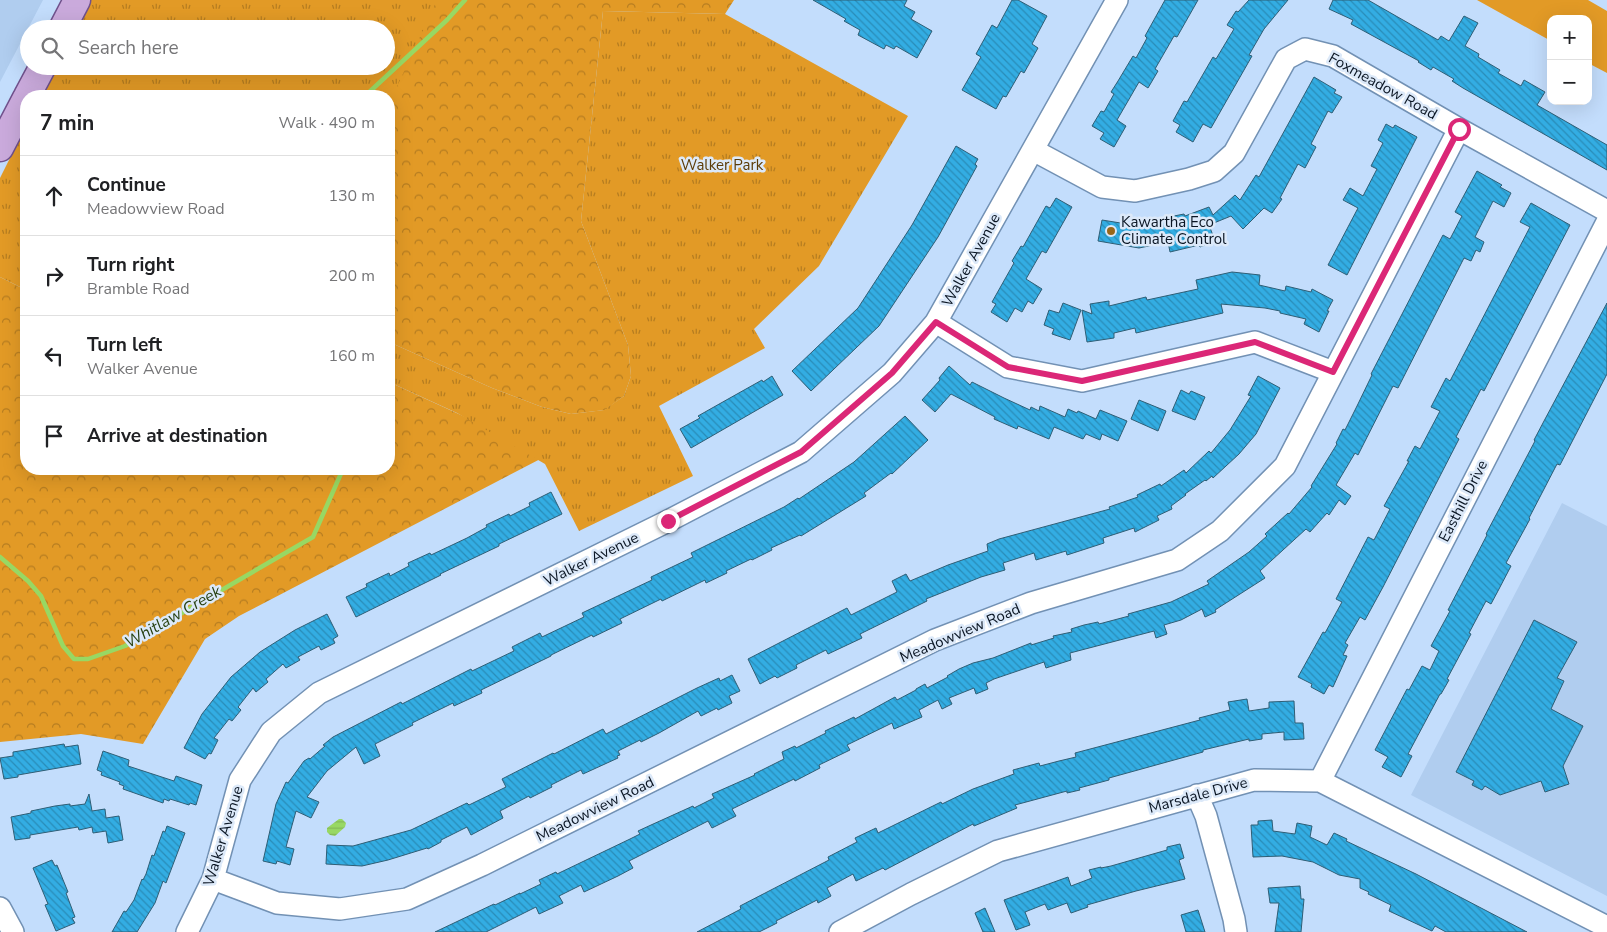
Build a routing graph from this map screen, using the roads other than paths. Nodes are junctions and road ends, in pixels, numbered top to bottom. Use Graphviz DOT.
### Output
graph roads {
  1 [pos="77,0"];
  2 [pos="1117,0"];
  3 [pos="67,20"];
  4 [pos="38,75"];
  5 [pos="31,90"];
  6 [pos="20,110"];
  7 [pos="1459,129"];
  8 [pos="0,148"];
  9 [pos="1033,150"];
  10 [pos="1607,212"];
  11 [pos="1607,222"];
  12 [pos="936,322"];
  13 [pos="1333,372"];
  14 [pos="1320,781"];
  15 [pos="1197,795"];
  16 [pos="213,879"];
  17 [pos="0,908"];
  18 [pos="1607,927"];
  19 [pos="13,932"];
  20 [pos="187,932"];
  21 [pos="840,932"];
  22 [pos="1236,932"];
  1 -- 3 [label="main road"];
  2 -- 9 [label="street, Walker Avenue"];
  4 -- 5 [label="main road"];
  6 -- 8 [label="main road"];
  7 -- 9 [label="street, Foxmeadow Road"];
  7 -- 10 [label="street, Foxmeadow Road"];
  7 -- 13 [label="street, Meadowview Road"];
  9 -- 12 [label="street, Walker Avenue"];
  11 -- 14 [label="street, Easthill Drive"];
  12 -- 13 [label="street"];
  12 -- 16 [label="street, Walker Avenue"];
  13 -- 16 [label="street, Meadowview Road"];
  14 -- 15 [label="street, Marsdale Drive"];
  14 -- 18 [label="street, Marsdale Drive"];
  15 -- 21 [label="street, Marsdale Drive"];
  15 -- 22 [label="street"];
  16 -- 20 [label="street, Walker Avenue"];
  17 -- 19 [label="street"];
}
